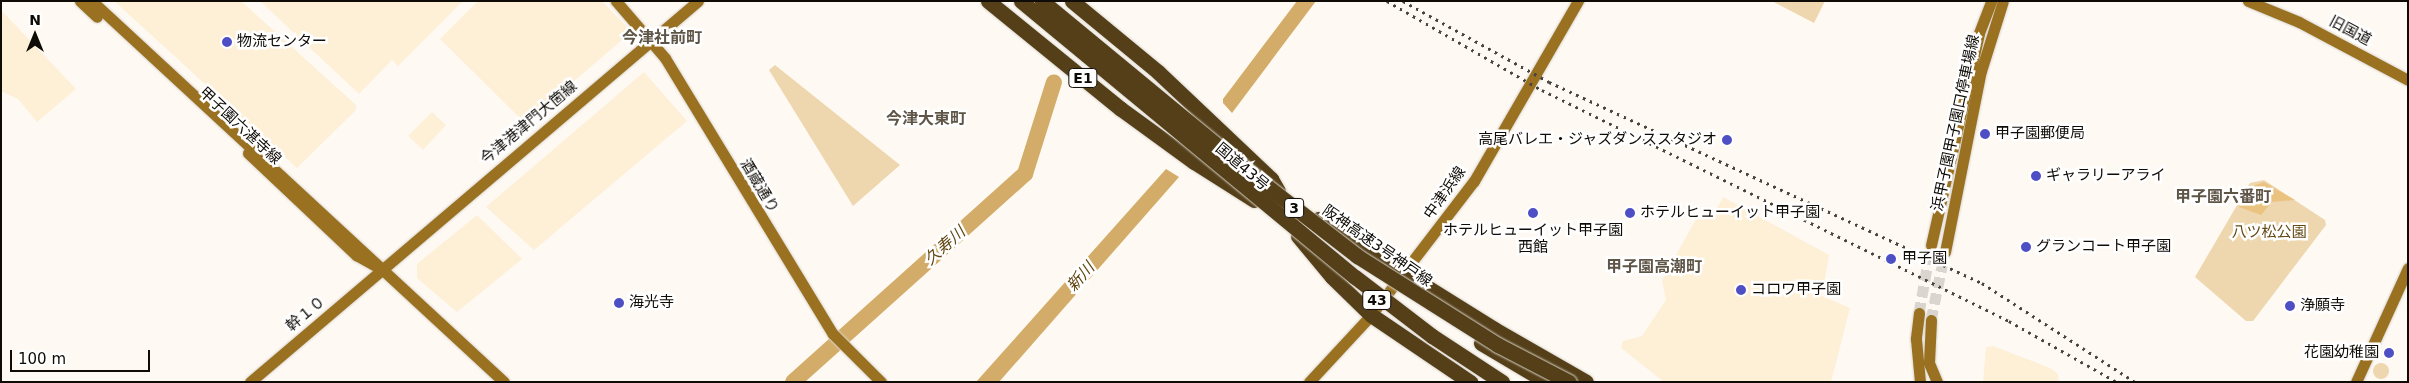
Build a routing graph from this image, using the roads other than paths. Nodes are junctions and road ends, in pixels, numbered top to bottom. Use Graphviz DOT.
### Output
graph roads {
  1 [pos="80,1"];
  2 [pos="92,1"];
  3 [pos="616,1"];
  4 [pos="698,1"];
  5 [pos="988,1"];
  6 [pos="1012,1"];
  7 [pos="1021,1"];
  8 [pos="1042,1"];
  9 [pos="1054,1"];
  10 [pos="1072,1"];
  11 [pos="1578,1"];
  12 [pos="1991,1"];
  13 [pos="2003,1"];
  14 [pos="2248,1"];
  15 [pos="651,40"];
  16 [pos="2408,80"];
  17 [pos="1204,124"];
  18 [pos="1184,148"];
  19 [pos="1302,210"];
  20 [pos="1298,236"];
  21 [pos="1931,245"];
  22 [pos="1945,252"];
  23 [pos="2408,268"];
  24 [pos="382,270"];
  25 [pos="1405,272"];
  26 [pos="1394,286"];
  27 [pos="1381,302"];
  28 [pos="1919,313"];
  29 [pos="1371,314"];
  30 [pos="1931,320"];
  31 [pos="250,382"];
  32 [pos="504,382"];
  33 [pos="881,382"];
  34 [pos="1309,382"];
  35 [pos="1470,382"];
  36 [pos="1502,382"];
  37 [pos="1508,382"];
  38 [pos="1546,382"];
  39 [pos="1569,382"];
  40 [pos="1586,382"];
  41 [pos="1920,382"];
  42 [pos="1937,382"];
  43 [pos="2356,382"];
  1 -- 24 [label="main road, 甲子園六湛寺線"];
  2 -- 24 [label="main road, 甲子園六湛寺線"];
  3 -- 15 [label="main road, 酒蔵通り"];
  4 -- 15 [label="main road, 今津港津門大箇線"];
  5 -- 18 [label="highway, E1"];
  6 -- 18 [label="highway, 国道43号"];
  7 -- 36 [label="highway, 3, bridge"];
  8 -- 39 [label="highway, 阪神高速3号神戸線 / 3, bridge"];
  9 -- 17 [label="highway"];
  10 -- 17 [label="highway"];
  11 -- 25 [label="main road, 中津浜線"];
  12 -- 21 [label="main road, 浜甲子園甲子園口停車場線"];
  13 -- 22 [label="main road, 浜甲子園甲子園口停車場線"];
  14 -- 16 [label="main road, 旧国道"];
  15 -- 24 [label="main road, 今津港津門大箇線"];
  15 -- 33 [label="main road, 酒蔵通り"];
  17 -- 19 [label="highway, 国道43号 / 43"];
  18 -- 20 [label="highway, 国道43号 / 43"];
  19 -- 25 [label="highway"];
  19 -- 26 [label="highway, 国道43号 / 43"];
  20 -- 27 [label="highway, 国道43号 / 43"];
  20 -- 29 [label="highway"];
  23 -- 43 [label="main road"];
  24 -- 31 [label="main road, 幹１０"];
  24 -- 32 [label="main road, 甲子園六湛寺線"];
  25 -- 26 [label="main road, 中津浜線"];
  25 -- 40 [label="highway"];
  26 -- 27 [label="main road, 中津浜線"];
  26 -- 38 [label="highway, 国道43号 / 43"];
  27 -- 29 [label="main road, 中津浜線"];
  27 -- 37 [label="highway, 国道43号 / 43"];
  28 -- 41 [label="main road"];
  29 -- 34 [label="main road, 中津浜線"];
  29 -- 35 [label="highway"];
  30 -- 42 [label="main road"];
}
